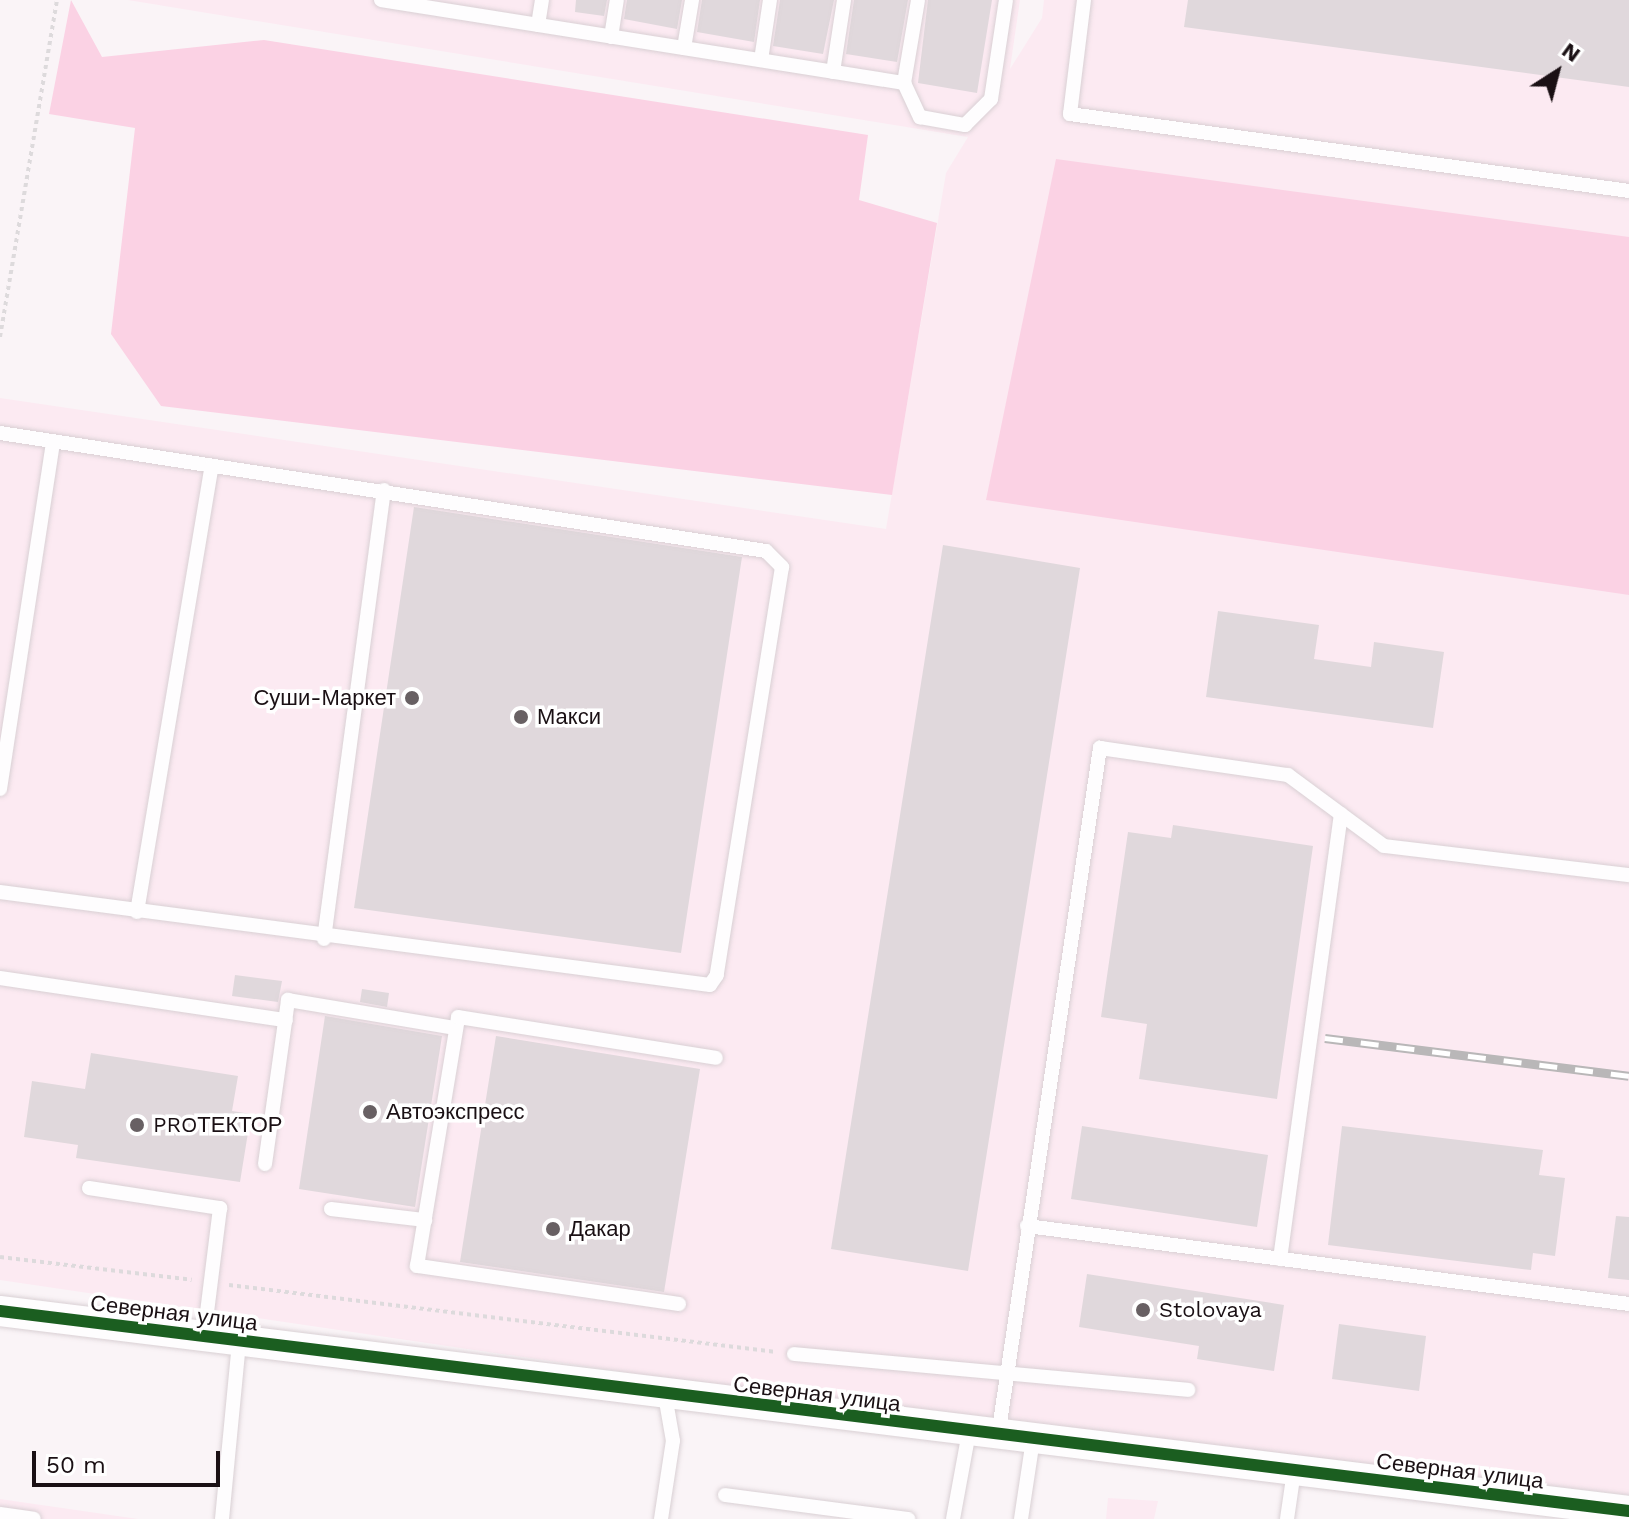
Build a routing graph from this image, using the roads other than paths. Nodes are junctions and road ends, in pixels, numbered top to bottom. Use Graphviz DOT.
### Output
graph roads {
  1 [pos="381,0"];
  2 [pos="389,0"];
  3 [pos="542,0"];
  4 [pos="617,0"];
  5 [pos="692,0"];
  6 [pos="770,0"];
  7 [pos="844,0"];
  8 [pos="918,0"];
  9 [pos="1006,0"];
  10 [pos="1084,0"];
  11 [pos="466,7"];
  12 [pos="538,25"];
  13 [pos="611,37"];
  14 [pos="684,48"];
  15 [pos="761,60"];
  16 [pos="833,72"];
  17 [pos="904,83"];
  18 [pos="1629,191"];
  19 [pos="0,433"];
  20 [pos="53,442"];
  21 [pos="212,466"];
  22 [pos="384,490"];
  23 [pos="0,789"];
  24 [pos="1341,814"];
  25 [pos="1629,875"];
  26 [pos="0,892"];
  27 [pos="137,912"];
  28 [pos="324,939"];
  29 [pos="0,978"];
  30 [pos="286,1020"];
  31 [pos="455,1028"];
  32 [pos="716,1058"];
  33 [pos="265,1164"];
  34 [pos="89,1188"];
  35 [pos="331,1209"];
  36 [pos="425,1220"];
  37 [pos="1027,1226"];
  38 [pos="1280,1259"];
  39 [pos="679,1304"];
  40 [pos="1629,1304"];
  41 [pos="0,1311"];
  42 [pos="204,1337"];
  43 [pos="239,1341"];
  44 [pos="794,1354"];
  45 [pos="1007,1369"];
  46 [pos="1188,1390"];
  47 [pos="665,1395"];
  48 [pos="983,1434"];
  49 [pos="1033,1440"];
  50 [pos="1294,1471"];
  51 [pos="725,1495"];
  52 [pos="1629,1511"];
  53 [pos="0,1514"];
  54 [pos="31,1519"];
  55 [pos="222,1519"];
  56 [pos="661,1519"];
  57 [pos="908,1519"];
  58 [pos="953,1519"];
  59 [pos="1021,1519"];
  60 [pos="1287,1519"];
  1 -- 2 [label="lane"];
  2 -- 11 [label="lane"];
  3 -- 12 [label="lane"];
  4 -- 13 [label="lane"];
  5 -- 14 [label="lane"];
  6 -- 15 [label="lane"];
  7 -- 16 [label="lane"];
  8 -- 17 [label="lane"];
  9 -- 17 [label="lane"];
  10 -- 18 [label="lane"];
  11 -- 12 [label="lane"];
  12 -- 13 [label="lane"];
  13 -- 14 [label="lane"];
  14 -- 15 [label="lane"];
  15 -- 16 [label="lane"];
  16 -- 17 [label="lane"];
  19 -- 20 [label="lane"];
  20 -- 21 [label="lane"];
  20 -- 23 [label="lane"];
  21 -- 22 [label="lane"];
  21 -- 27 [label="lane"];
  22 -- 28 [label="lane"];
  22 -- 28 [label="lane"];
  24 -- 25 [label="lane"];
  24 -- 37 [label="lane"];
  24 -- 38 [label="lane"];
  26 -- 27 [label="lane"];
  27 -- 28 [label="lane"];
  29 -- 30 [label="lane"];
  30 -- 31 [label="lane"];
  30 -- 33 [label="lane"];
  31 -- 32 [label="lane"];
  31 -- 36 [label="lane"];
  34 -- 42 [label="lane"];
  35 -- 36 [label="lane"];
  36 -- 39 [label="lane"];
  37 -- 38 [label="lane"];
  37 -- 45 [label="lane"];
  38 -- 40 [label="lane"];
  41 -- 42 [label="street, Северная улица"];
  42 -- 43 [label="street, Северная улица"];
  43 -- 47 [label="street, Северная улица"];
  43 -- 55 [label="lane"];
  44 -- 45 [label="lane"];
  45 -- 46 [label="lane"];
  45 -- 48 [label="lane"];
  47 -- 48 [label="street, Северная улица"];
  47 -- 56 [label="lane"];
  48 -- 49 [label="street, Северная улица"];
  48 -- 58 [label="lane"];
  49 -- 50 [label="street, Северная улица"];
  49 -- 59 [label="lane"];
  50 -- 52 [label="street, Северная улица"];
  50 -- 60 [label="lane"];
  51 -- 57 [label="lane"];
  53 -- 54 [label="lane"];
}
